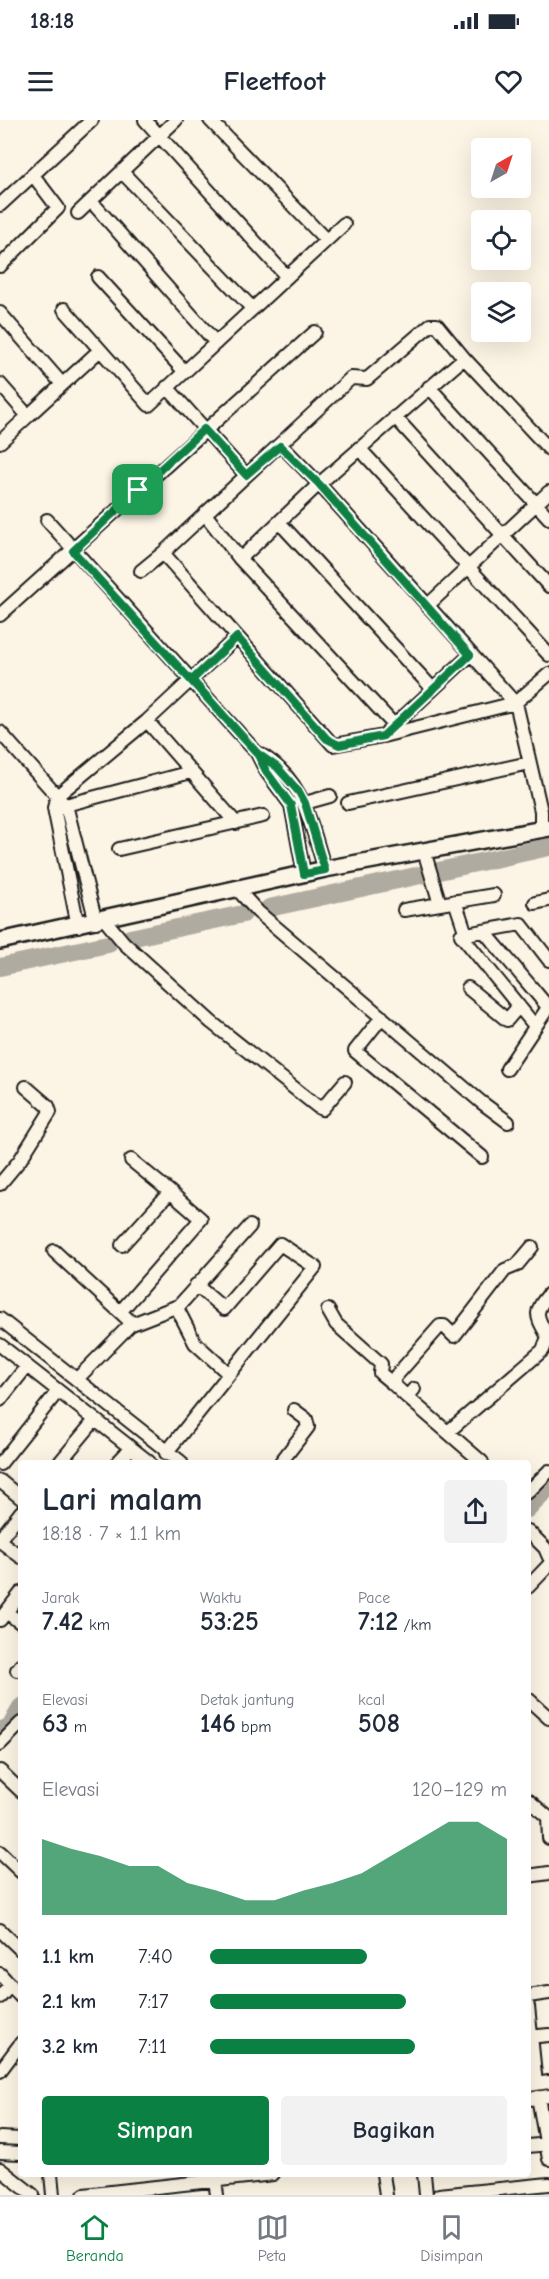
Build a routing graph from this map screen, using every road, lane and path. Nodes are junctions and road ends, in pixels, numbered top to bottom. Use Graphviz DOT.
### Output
graph roads {
  1 [pos="92,120"];
  2 [pos="145,120"];
  3 [pos="176,120"];
  4 [pos="210,120"];
  5 [pos="160,137"];
  6 [pos="122,172"];
  7 [pos="33,175"];
  8 [pos="91,201"];
  9 [pos="0,205"];
  10 [pos="78,213"];
  11 [pos="344,224"];
  12 [pos="326,240"];
  13 [pos="0,266"];
  14 [pos="98,277"];
  15 [pos="287,277"];
  16 [pos="252,308"];
  17 [pos="64,309"];
  18 [pos="0,313"];
  19 [pos="315,332"];
  20 [pos="216,343"];
  21 [pos="100,350"];
  22 [pos="464,358"];
  23 [pos="184,371"];
  24 [pos="0,384"];
  25 [pos="62,384"];
  26 [pos="167,387"];
  27 [pos="429,387"];
  28 [pos="28,416"];
  29 [pos="395,417"];
  30 [pos="204,429"];
  31 [pos="0,442"];
  32 [pos="280,446"];
  33 [pos="359,448"];
  34 [pos="549,449"];
  35 [pos="246,475"];
  36 [pos="319,484"];
  37 [pos="549,492"];
  38 [pos="536,504"];
  39 [pos="205,514"];
  40 [pos="549,518"];
  41 [pos="47,520"];
  42 [pos="279,522"];
  43 [pos="503,534"];
  44 [pos="73,551"];
  45 [pos="163,553"];
  46 [pos="240,559"];
  47 [pos="468,567"];
  48 [pos="141,571"];
  49 [pos="549,586"];
  50 [pos="426,606"];
  51 [pos="0,615"];
  52 [pos="237,637"];
  53 [pos="470,655"];
  54 [pos="549,655"];
  55 [pos="549,674"];
  56 [pos="192,680"];
  57 [pos="432,688"];
  58 [pos="515,703"];
  59 [pos="147,721"];
  60 [pos="394,725"];
  61 [pos="0,732"];
  62 [pos="383,736"];
  63 [pos="257,753"];
  64 [pos="529,763"];
  65 [pos="191,772"];
  66 [pos="330,796"];
  67 [pos="59,802"];
  68 [pos="305,803"];
  69 [pos="348,803"];
  70 [pos="263,816"];
  71 [pos="236,823"];
  72 [pos="545,828"];
  73 [pos="118,849"];
  74 [pos="424,851"];
  75 [pos="78,855"];
  76 [pos="65,856"];
  77 [pos="325,870"];
  78 [pos="304,874"];
  79 [pos="237,889"];
  80 [pos="494,895"];
  81 [pos="549,900"];
  82 [pos="455,902"];
  83 [pos="535,903"];
  84 [pos="441,904"];
  85 [pos="404,910"];
  86 [pos="105,925"];
  87 [pos="78,926"];
  88 [pos="484,931"];
  89 [pos="466,934"];
  90 [pos="0,941"];
  91 [pos="549,960"];
  92 [pos="468,988"];
  93 [pos="519,1006"];
  94 [pos="549,1006"];
  95 [pos="382,1017"];
  96 [pos="536,1026"];
  97 [pos="507,1069"];
  98 [pos="345,1082"];
  99 [pos="26,1087"];
  100 [pos="508,1122"];
  101 [pos="483,1157"];
  102 [pos="131,1160"];
  103 [pos="0,1184"];
  104 [pos="170,1192"];
  105 [pos="250,1226"];
  106 [pos="122,1245"];
  107 [pos="532,1247"];
  108 [pos="54,1251"];
  109 [pos="196,1285"];
  110 [pos="549,1294"];
  111 [pos="178,1306"];
  112 [pos="328,1310"];
  113 [pos="120,1311"];
  114 [pos="0,1319"];
  115 [pos="132,1324"];
  116 [pos="0,1345"];
  117 [pos="27,1366"];
  118 [pos="229,1374"];
  119 [pos="77,1379"];
  120 [pos="392,1383"];
  121 [pos="58,1391"];
  122 [pos="0,1400"];
  123 [pos="294,1410"];
  124 [pos="95,1420"];
  125 [pos="449,1431"];
  126 [pos="131,1448"];
  127 [pos="166,1454"];
  128 [pos="62,1460"];
  129 [pos="120,1460"];
  130 [pos="146,1460"];
  131 [pos="177,1460"];
  132 [pos="283,1460"];
  133 [pos="480,1460"];
  134 [pos="0,1464"];
  135 [pos="549,1471"];
  136 [pos="0,1481"];
  137 [pos="531,1489"];
  138 [pos="18,1496"];
  139 [pos="18,1516"];
  140 [pos="531,1535"];
  141 [pos="0,1540"];
  142 [pos="18,1555"];
  143 [pos="549,1557"];
  144 [pos="549,1565"];
  145 [pos="531,1584"];
  146 [pos="18,1597"];
  147 [pos="3,1616"];
  148 [pos="18,1622"];
  149 [pos="531,1702"];
  150 [pos="549,1718"];
  151 [pos="18,1726"];
  152 [pos="0,1744"];
  153 [pos="0,1771"];
  154 [pos="18,1788"];
  155 [pos="531,1803"];
  156 [pos="548,1818"];
  157 [pos="549,1838"];
  158 [pos="0,1851"];
  159 [pos="18,1869"];
  160 [pos="549,1873"];
  161 [pos="531,1876"];
  162 [pos="0,1929"];
  163 [pos="18,1947"];
  164 [pos="0,1974"];
  165 [pos="10,1985"];
  166 [pos="549,1993"];
  167 [pos="18,1994"];
  168 [pos="531,1996"];
  169 [pos="0,1997"];
  170 [pos="549,2035"];
  171 [pos="531,2037"];
  172 [pos="531,2043"];
  173 [pos="18,2047"];
  174 [pos="0,2071"];
  175 [pos="538,2084"];
  176 [pos="538,2097"];
  177 [pos="0,2138"];
  178 [pos="18,2139"];
  179 [pos="548,2144"];
  180 [pos="531,2146"];
  181 [pos="0,2152"];
  182 [pos="18,2153"];
  183 [pos="549,2159"];
  184 [pos="0,2169"];
  185 [pos="51,2177"];
  186 [pos="215,2177"];
  187 [pos="383,2177"];
  188 [pos="424,2177"];
  189 [pos="549,2184"];
  190 [pos="33,2195"];
  191 [pos="53,2195"];
  192 [pos="84,2195"];
  193 [pos="217,2195"];
  194 [pos="386,2195"];
  195 [pos="426,2195"];
  196 [pos="439,2195"];
  1 -- 7 [label="street"];
  2 -- 5 [label="street"];
  3 -- 5 [label="street"];
  4 -- 12 [label="street"];
  5 -- 6 [label="street"];
  5 -- 15 [label="street"];
  6 -- 8 [label="street"];
  6 -- 16 [label="street"];
  7 -- 9 [label="street"];
  7 -- 13 [label="street"];
  8 -- 10 [label="street"];
  8 -- 20 [label="street"];
  11 -- 12 [label="street"];
  12 -- 15 [label="street"];
  14 -- 23 [label="street"];
  15 -- 16 [label="street"];
  16 -- 20 [label="street"];
  17 -- 21 [label="street"];
  18 -- 25 [label="street"];
  19 -- 30 [label="street"];
  20 -- 23 [label="street"];
  21 -- 25 [label="street"];
  21 -- 26 [label="street"];
  22 -- 27 [label="street"];
  22 -- 32 [label="street"];
  22 -- 34 [label="street"];
  23 -- 26 [label="street"];
  24 -- 28 [label="street"];
  25 -- 28 [label="street"];
  26 -- 30 [label="street"];
  27 -- 29 [label="street"];
  27 -- 38 [label="street"];
  28 -- 31 [label="street"];
  29 -- 33 [label="street"];
  29 -- 43 [label="street"];
  30 -- 35 [label="street"];
  30 -- 44 [label="street"];
  32 -- 35 [label="street"];
  32 -- 36 [label="street"];
  33 -- 36 [label="street"];
  33 -- 47 [label="street"];
  35 -- 39 [label="street"];
  36 -- 42 [label="street"];
  36 -- 50 [label="street"];
  37 -- 38 [label="street"];
  38 -- 40 [label="street"];
  38 -- 43 [label="street"];
  39 -- 45 [label="street"];
  39 -- 46 [label="street"];
  41 -- 44 [label="street"];
  42 -- 46 [label="street"];
  42 -- 57 [label="street"];
  43 -- 47 [label="street"];
  43 -- 49 [label="street"];
  44 -- 51 [label="street"];
  44 -- 56 [label="street"];
  45 -- 48 [label="street"];
  45 -- 52 [label="street"];
  46 -- 60 [label="street"];
  47 -- 50 [label="street"];
  47 -- 54 [label="street"];
  50 -- 53 [label="street"];
  52 -- 56 [label="street"];
  52 -- 62 [label="street"];
  53 -- 57 [label="street"];
  53 -- 58 [label="street"];
  55 -- 58 [label="street"];
  56 -- 59 [label="street"];
  56 -- 63 [label="street"];
  57 -- 60 [label="street"];
  58 -- 62 [label="street"];
  58 -- 64 [label="street"];
  59 -- 65 [label="street"];
  59 -- 67 [label="street"];
  60 -- 62 [label="street"];
  61 -- 67 [label="street"];
  63 -- 68 [label="street"];
  63 -- 78 [label="street"];
  64 -- 69 [label="street"];
  64 -- 72 [label="street"];
  65 -- 67 [label="street"];
  65 -- 71 [label="street"];
  66 -- 68 [label="street"];
  67 -- 75 [label="street"];
  67 -- 76 [label="street"];
  68 -- 77 [label="street"];
  70 -- 71 [label="street"];
  71 -- 73 [label="street"];
  72 -- 74 [label="street"];
  74 -- 77 [label="street"];
  74 -- 84 [label="street"];
  75 -- 76 [label="street"];
  75 -- 86 [label="street"];
  76 -- 87 [label="street"];
  77 -- 78 [label="street"];
  78 -- 79 [label="street"];
  79 -- 86 [label="street"];
  79 -- 95 [label="street"];
  80 -- 82 [label="street"];
  81 -- 83 [label="street"];
  82 -- 84 [label="street"];
  82 -- 89 [label="street"];
  84 -- 85 [label="street"];
  86 -- 87 [label="street"];
  86 -- 98 [label="street"];
  87 -- 90 [label="street"];
  88 -- 89 [label="street"];
  88 -- 91 [label="street"];
  88 -- 94 [label="street"];
  89 -- 93 [label="street"];
  92 -- 93 [label="street"];
  93 -- 96 [label="street"];
  94 -- 96 [label="street"];
  95 -- 100 [label="street"];
  95 -- 101 [label="street"];
  96 -- 97 [label="street"];
  99 -- 103 [label="street"];
  102 -- 104 [label="street"];
  104 -- 106 [label="street"];
  104 -- 113 [label="street"];
  105 -- 109 [label="street"];
  107 -- 120 [label="street"];
  108 -- 113 [label="street"];
  109 -- 111 [label="street"];
  109 -- 118 [label="street"];
  110 -- 125 [label="street"];
  111 -- 115 [label="street"];
  111 -- 118 [label="street"];
  112 -- 120 [label="street"];
  113 -- 115 [label="street"];
  114 -- 119 [label="street"];
  115 -- 119 [label="street"];
  116 -- 117 [label="street"];
  117 -- 121 [label="street"];
  117 -- 122 [label="street"];
  118 -- 127 [label="street"];
  119 -- 127 [label="street"];
  120 -- 125 [label="street"];
  121 -- 124 [label="street"];
  121 -- 134 [label="street"];
  123 -- 132 [label="street"];
  124 -- 126 [label="street"];
  124 -- 128 [label="street"];
  125 -- 133 [label="street"];
  126 -- 129 [label="street"];
  126 -- 130 [label="street"];
  127 -- 131 [label="street"];
  135 -- 137 [label="street"];
  136 -- 138 [label="street"];
  139 -- 141 [label="street"];
  140 -- 143 [label="street"];
  141 -- 142 [label="street"];
  144 -- 145 [label="street"];
  146 -- 147 [label="street"];
  147 -- 148 [label="street"];
  149 -- 150 [label="street"];
  151 -- 152 [label="street"];
  153 -- 154 [label="street"];
  155 -- 156 [label="street"];
  156 -- 157 [label="street"];
  158 -- 159 [label="street"];
  160 -- 161 [label="street"];
  162 -- 163 [label="street"];
  164 -- 165 [label="street"];
  165 -- 167 [label="street"];
  165 -- 169 [label="street"];
  166 -- 168 [label="street"];
  170 -- 171 [label="street"];
  172 -- 175 [label="street"];
  173 -- 174 [label="street"];
  176 -- 179 [label="street"];
  177 -- 178 [label="street"];
  179 -- 180 [label="street"];
  179 -- 183 [label="street"];
  181 -- 182 [label="street"];
  184 -- 190 [label="street"];
  185 -- 191 [label="street"];
  186 -- 192 [label="street"];
  186 -- 193 [label="street"];
  187 -- 194 [label="street"];
  188 -- 195 [label="street"];
  189 -- 196 [label="street"];
}
